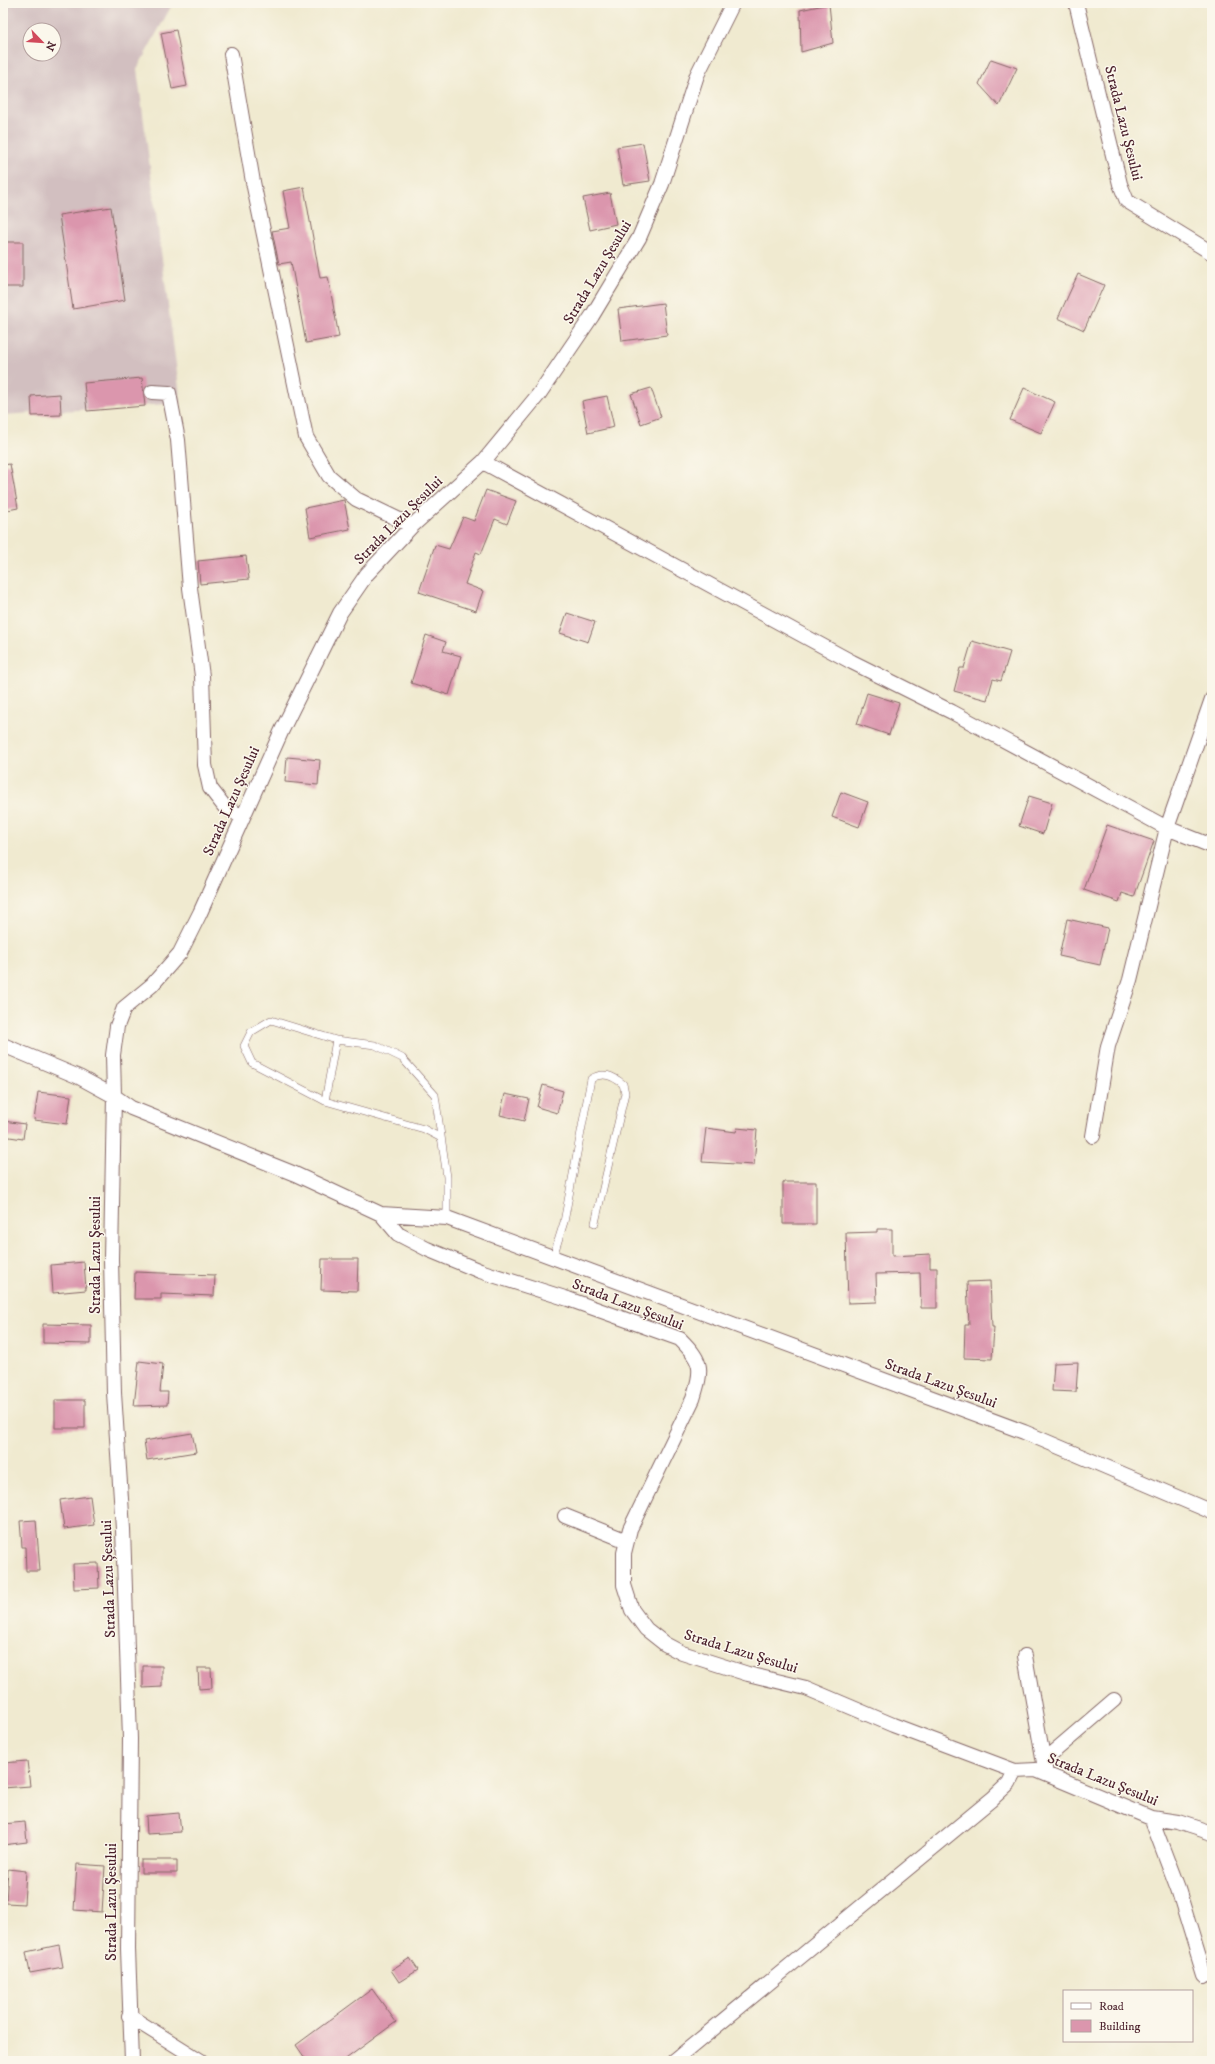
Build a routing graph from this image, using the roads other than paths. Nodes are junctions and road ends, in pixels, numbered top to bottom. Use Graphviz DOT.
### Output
graph roads {
  1 [pos="733,3"];
  2 [pos="1076,3"];
  3 [pos="231,54"];
  4 [pos="1212,254"];
  5 [pos="152,392"];
  6 [pos="483,462"];
  7 [pos="412,526"];
  8 [pos="1212,699"];
  9 [pos="242,817"];
  10 [pos="1167,828"];
  11 [pos="1212,846"];
  12 [pos="336,1040"];
  13 [pos="3,1045"];
  14 [pos="114,1096"];
  15 [pos="325,1101"];
  16 [pos="1093,1136"];
  17 [pos="441,1138"];
  18 [pos="381,1214"];
  19 [pos="447,1218"];
  20 [pos="595,1224"];
  21 [pos="553,1257"];
  22 [pos="1212,1512"];
  23 [pos="565,1516"];
  24 [pos="627,1541"];
  25 [pos="1025,1656"];
  26 [pos="1114,1700"];
  27 [pos="1045,1767"];
  28 [pos="1015,1772"];
  29 [pos="1151,1818"];
  30 [pos="1212,1833"];
  31 [pos="1204,1974"];
  32 [pos="129,2016"];
  33 [pos="132,2061"];
  34 [pos="201,2061"];
  35 [pos="674,2061"];
  1 -- 6 [label="street, Strada Lazu Șesului"];
  2 -- 4 [label="street, Strada Lazu Șesului"];
  3 -- 7 [label="street"];
  5 -- 9 [label="street"];
  6 -- 7 [label="street, Strada Lazu Șesului"];
  6 -- 10 [label="street"];
  7 -- 9 [label="street, Strada Lazu Șesului"];
  8 -- 10 [label="street"];
  9 -- 14 [label="street, Strada Lazu Șesului"];
  10 -- 11 [label="street"];
  10 -- 16 [label="street"];
  12 -- 15 [label="lane"];
  12 -- 15 [label="lane"];
  12 -- 17 [label="lane"];
  13 -- 14 [label="street, Strada Lazu Șesului"];
  14 -- 18 [label="street, Strada Lazu Șesului"];
  14 -- 32 [label="street, Strada Lazu Șesului"];
  15 -- 17 [label="lane"];
  17 -- 19 [label="lane"];
  18 -- 19 [label="street, Strada Lazu Șesului"];
  18 -- 24 [label="street, Strada Lazu Șesului"];
  19 -- 21 [label="street, Strada Lazu Șesului"];
  20 -- 21 [label="lane"];
  21 -- 22 [label="street, Strada Lazu Șesului"];
  23 -- 24 [label="street"];
  24 -- 28 [label="street, Strada Lazu Șesului"];
  25 -- 27 [label="street"];
  26 -- 27 [label="street"];
  27 -- 28 [label="street, Strada Lazu Șesului"];
  27 -- 29 [label="street, Strada Lazu Șesului"];
  28 -- 35 [label="street"];
  29 -- 30 [label="street, Strada Lazu Șesului"];
  29 -- 31 [label="street"];
  32 -- 33 [label="street, Strada Lazu Șesului"];
  32 -- 34 [label="street"];
}
